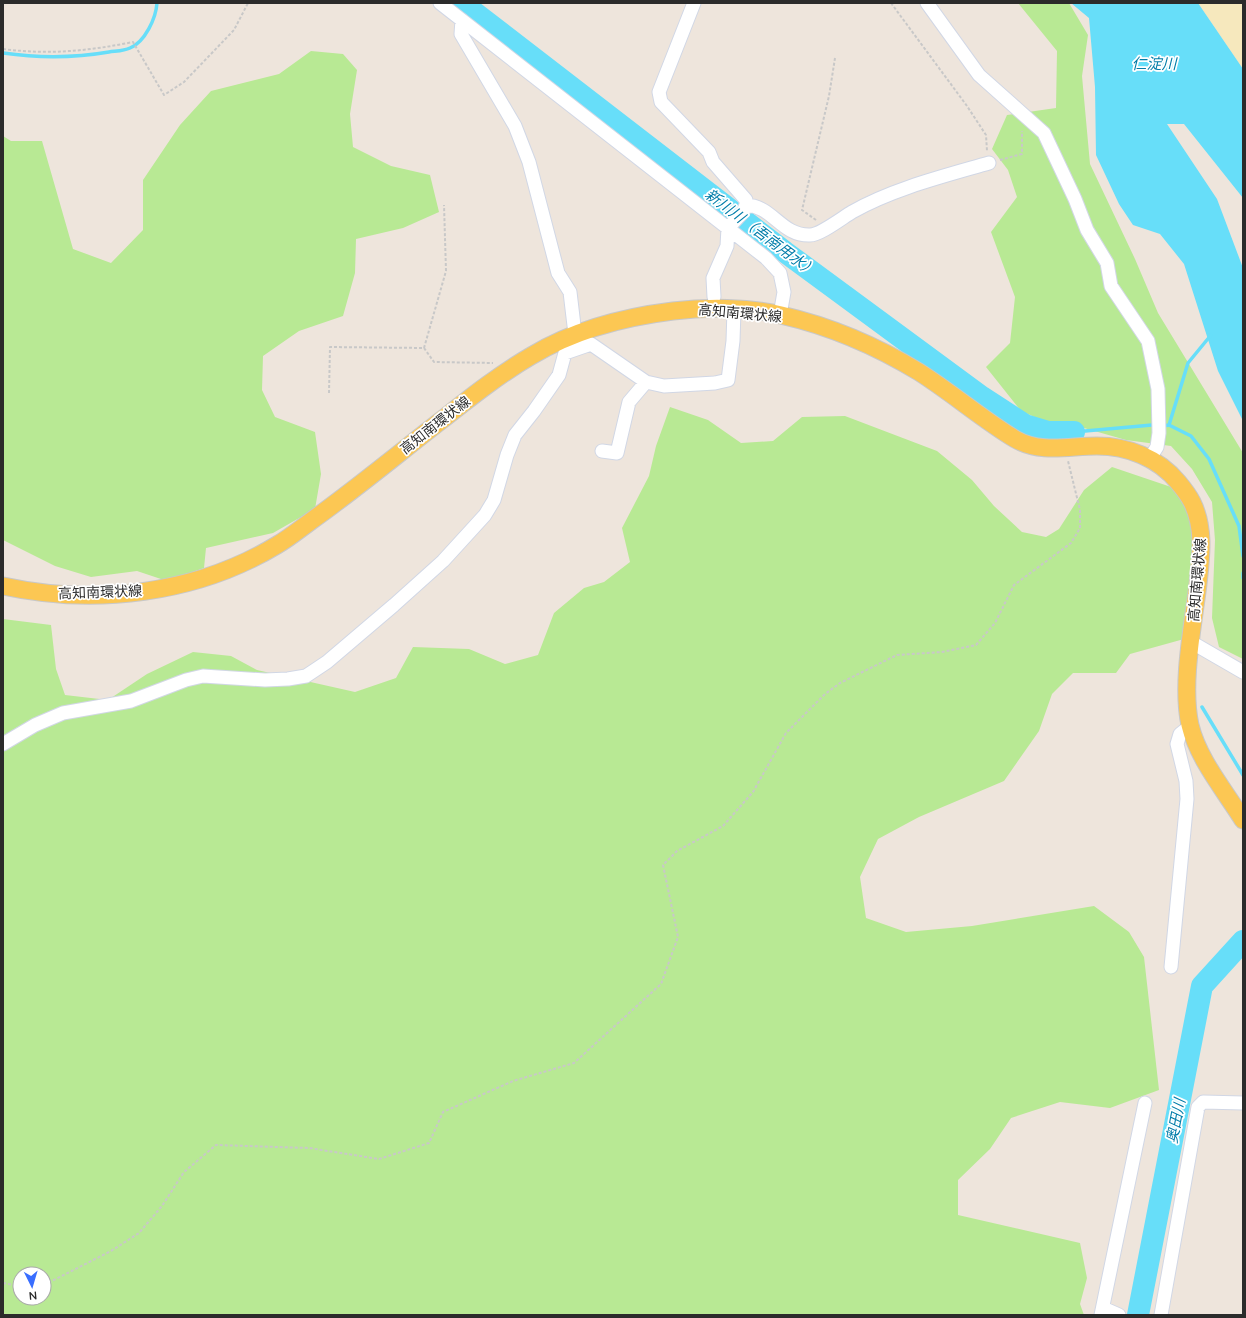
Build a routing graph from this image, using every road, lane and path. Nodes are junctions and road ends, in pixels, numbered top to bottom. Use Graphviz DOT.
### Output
graph roads {
  1 [pos="248,3"];
  2 [pos="440,3"];
  3 [pos="694,3"];
  4 [pos="891,3"];
  5 [pos="927,3"];
  6 [pos="462,20"];
  7 [pos="3,49"];
  8 [pos="835,58"];
  9 [pos="1023,113"];
  10 [pos="989,163"];
  11 [pos="444,205"];
  12 [pos="745,209"];
  13 [pos="731,224"];
  14 [pos="827,228"];
  15 [pos="714,296"];
  16 [pos="734,310"];
  17 [pos="780,315"];
  18 [pos="577,341"];
  19 [pos="424,348"];
  20 [pos="499,360"];
  21 [pos="646,382"];
  22 [pos="329,393"];
  23 [pos="1065,448"];
  24 [pos="602,451"];
  25 [pos="1150,458"];
  26 [pos="3,586"];
  27 [pos="1191,642"];
  28 [pos="1243,672"];
  29 [pos="1190,726"];
  30 [pos="3,744"];
  31 [pos="1243,820"];
  32 [pos="1171,967"];
  33 [pos="1144,1103"];
  34 [pos="1243,1103"];
  35 [pos="52,1281"];
  36 [pos="1102,1312"];
  37 [pos="1119,1315"];
  38 [pos="1161,1315"];
  1 -- 7 [label="path"];
  2 -- 6 [label="street"];
  3 -- 12 [label="street"];
  4 -- 10 [label="path"];
  5 -- 9 [label="street"];
  6 -- 13 [label="street"];
  6 -- 18 [label="street"];
  8 -- 14 [label="path"];
  9 -- 10 [label="path"];
  9 -- 25 [label="street"];
  10 -- 14 [label="street"];
  11 -- 19 [label="path"];
  12 -- 13 [label="street"];
  12 -- 14 [label="street"];
  13 -- 15 [label="street"];
  13 -- 17 [label="street"];
  16 -- 17 [label="main road, 高知南環状線"];
  16 -- 18 [label="main road, 高知南環状線"];
  16 -- 21 [label="street"];
  17 -- 23 [label="main road, 高知南環状線"];
  18 -- 21 [label="street"];
  18 -- 26 [label="main road, 高知南環状線"];
  18 -- 30 [label="street"];
  19 -- 20 [label="path"];
  19 -- 22 [label="path"];
  21 -- 24 [label="street"];
  23 -- 25 [label="main road, 高知南環状線"];
  23 -- 35 [label="path"];
  25 -- 27 [label="main road, 高知南環状線"];
  27 -- 28 [label="street"];
  27 -- 29 [label="main road, 高知南環状線"];
  29 -- 31 [label="main road, 高知南環状線"];
  29 -- 32 [label="street"];
  33 -- 36 [label="street"];
  34 -- 38 [label="street"];
  36 -- 37 [label="street"];
}
